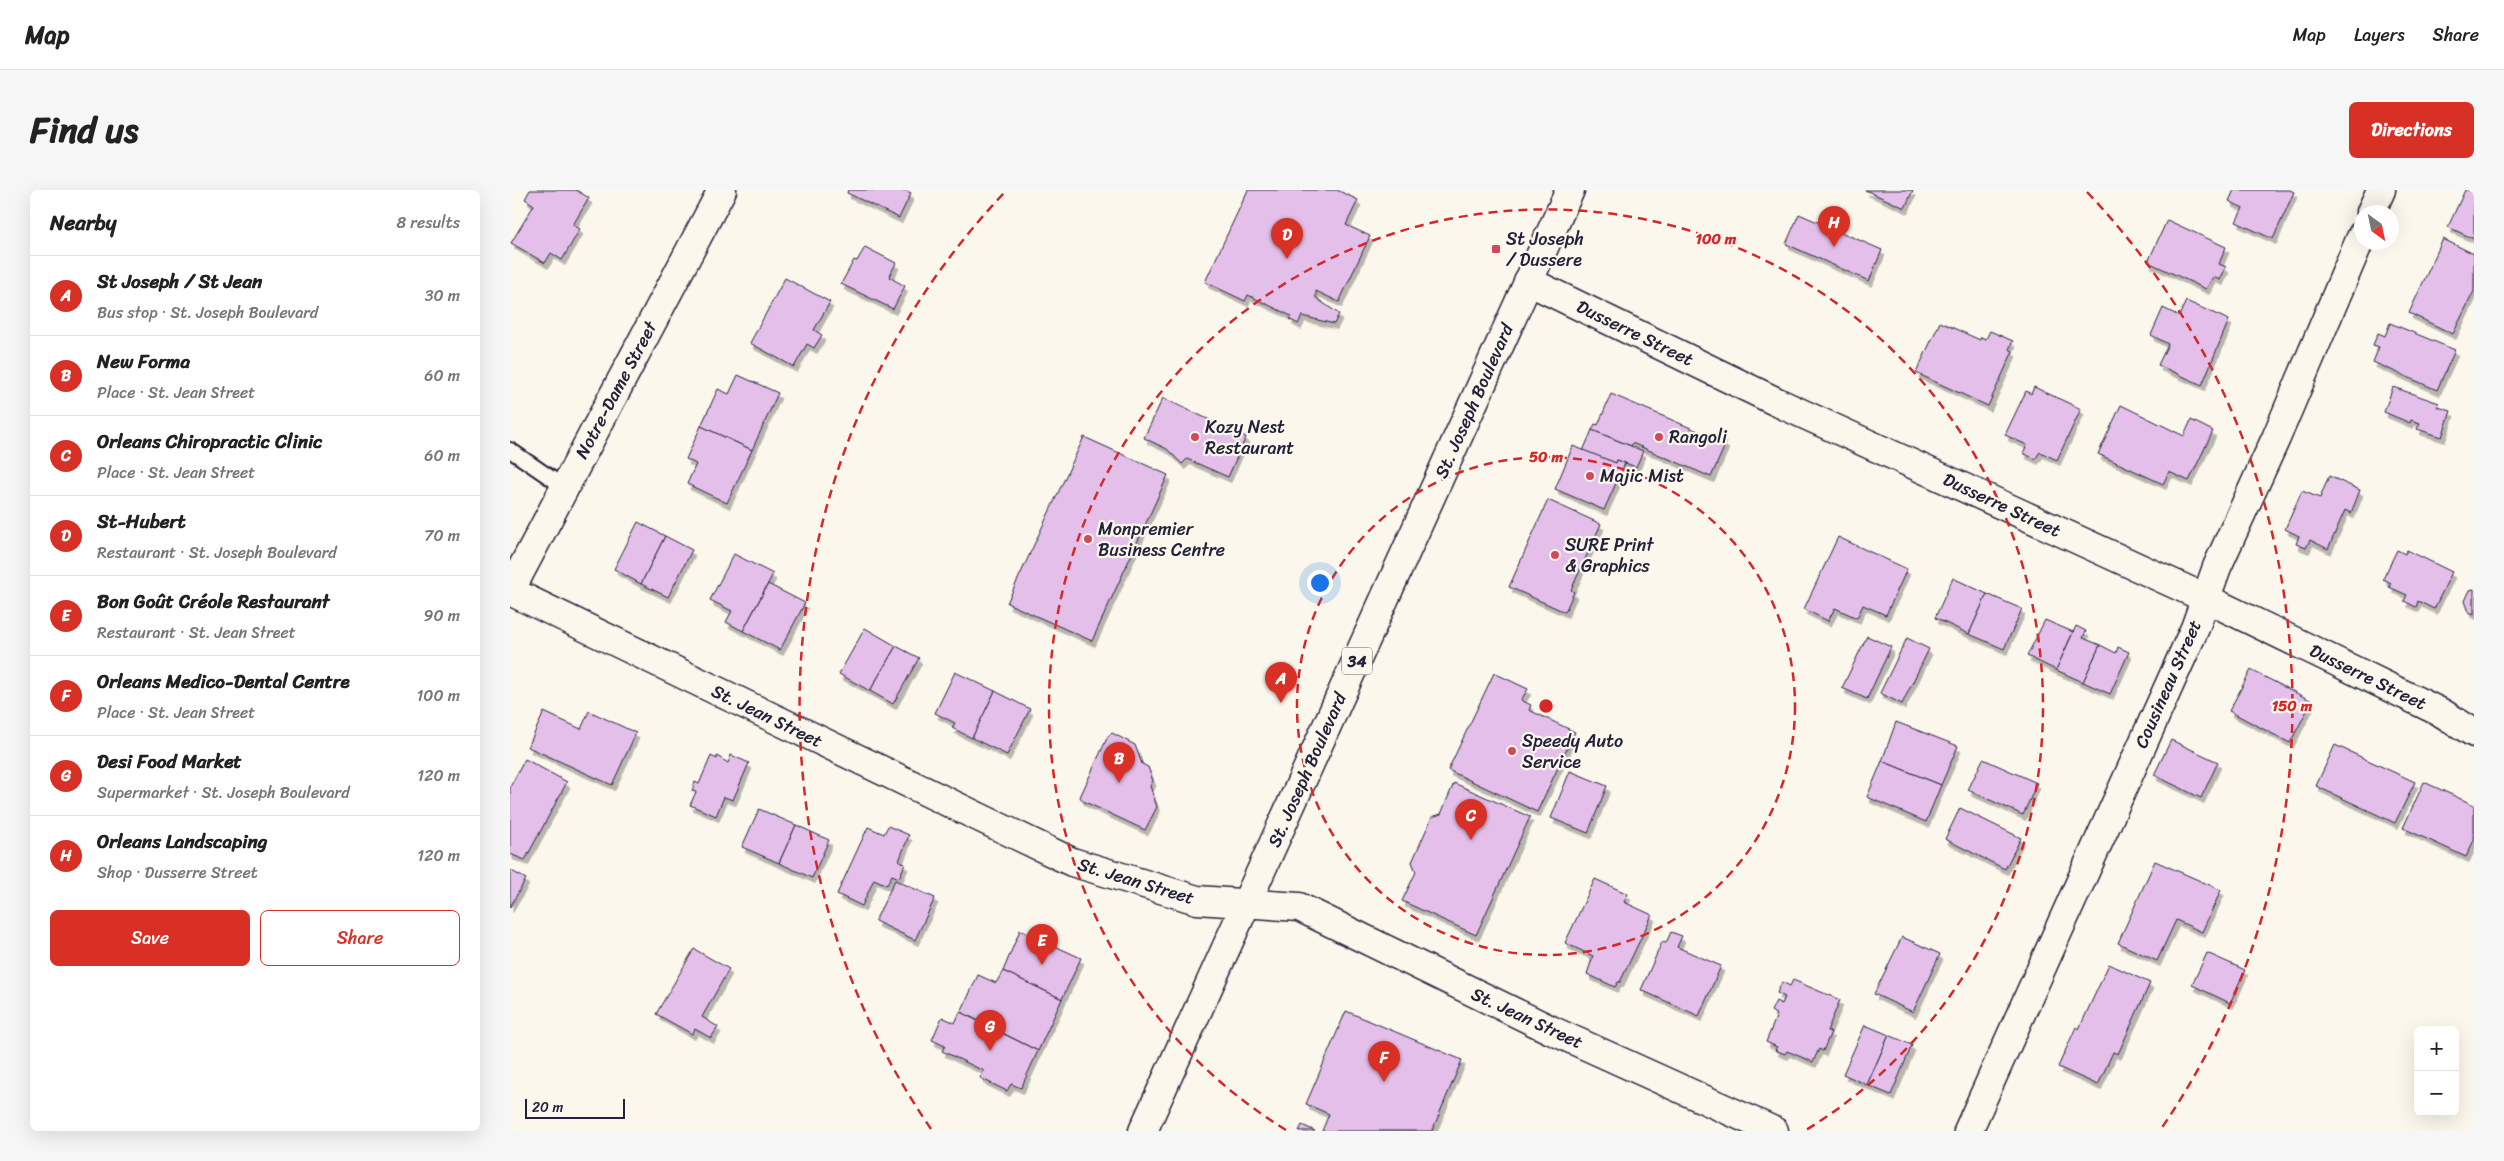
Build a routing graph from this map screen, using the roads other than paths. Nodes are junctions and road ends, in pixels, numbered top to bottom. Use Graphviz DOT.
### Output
graph roads {
  1 [pos="722,190"];
  2 [pos="1570,190"];
  3 [pos="2381,190"];
  4 [pos="2374,205"];
  5 [pos="2356,250"];
  6 [pos="1528,280"];
  7 [pos="510,450"];
  8 [pos="564,486"];
  9 [pos="510,591"];
  10 [pos="2205,598"];
  11 [pos="2474,732"];
  12 [pos="1246,905"];
  13 [pos="1143,1131"];
  14 [pos="1774,1131"];
  15 [pos="1968,1131"];
  1 -- 8 [label="street, Notre-Dame Street"];
  2 -- 6 [label="street, St. Joseph Boulevard / 34"];
  3 -- 4 [label="street"];
  5 -- 10 [label="street, Cousineau Street"];
  6 -- 10 [label="street, Dusserre Street"];
  6 -- 12 [label="street, St. Joseph Boulevard / 34"];
  7 -- 8 [label="lane"];
  8 -- 9 [label="street, Notre-Dame Street"];
  9 -- 12 [label="street, St. Jean Street"];
  10 -- 11 [label="street, Dusserre Street"];
  10 -- 15 [label="street, Cousineau Street"];
  12 -- 13 [label="street, St. Joseph Boulevard / 34"];
  12 -- 14 [label="street, St. Jean Street"];
}
